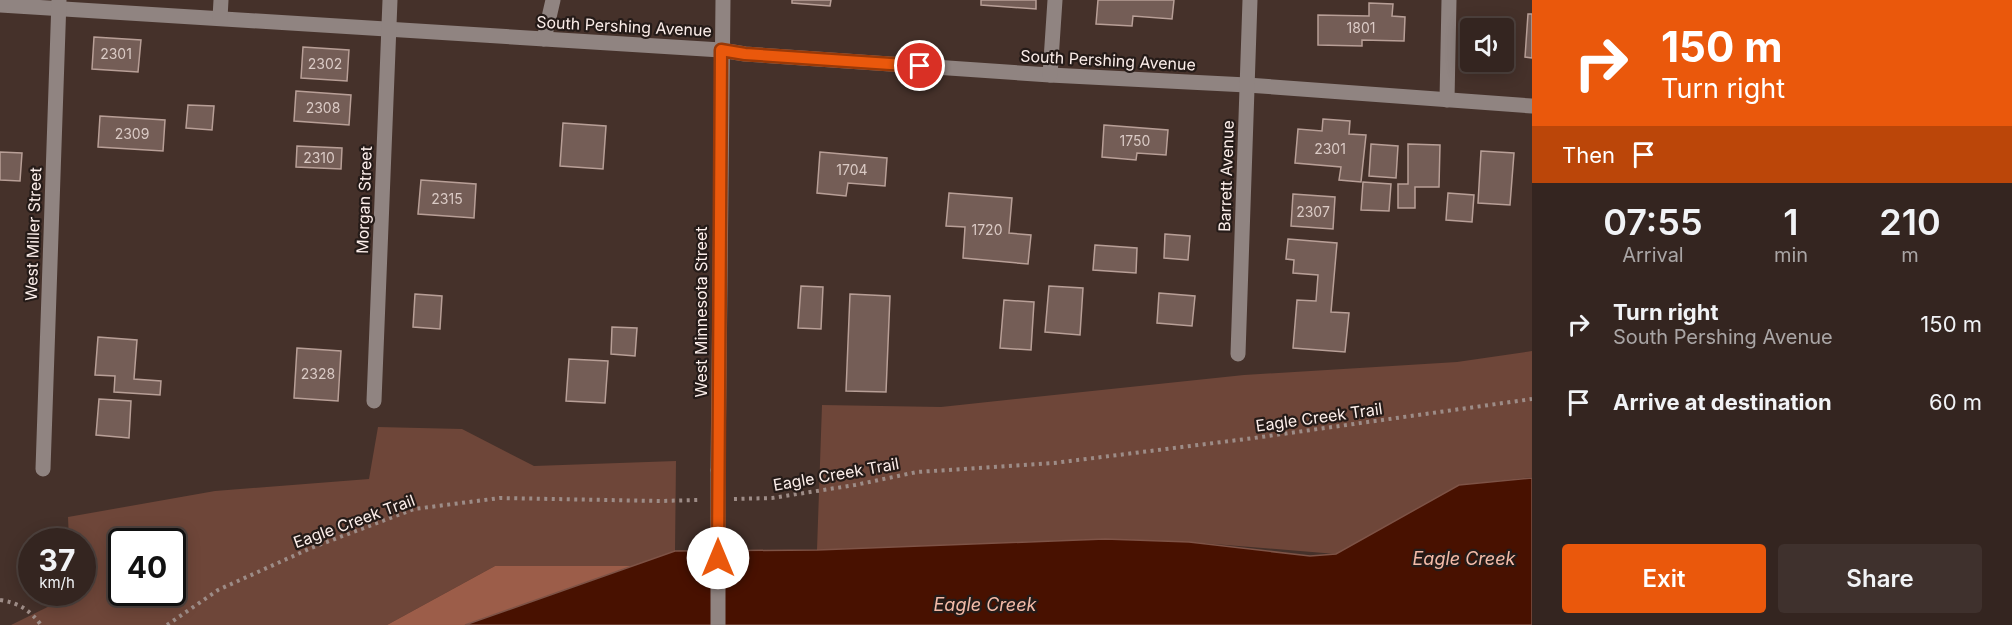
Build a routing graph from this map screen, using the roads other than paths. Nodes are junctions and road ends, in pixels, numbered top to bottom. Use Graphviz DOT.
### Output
graph roads {
  1 [pos="221,0"];
  2 [pos="390,0"];
  3 [pos="553,0"];
  4 [pos="723,0"];
  5 [pos="1054,0"];
  6 [pos="1250,0"];
  7 [pos="1449,0"];
  8 [pos="59,4"];
  9 [pos="0,5"];
  10 [pos="220,18"];
  11 [pos="389,30"];
  12 [pos="544,39"];
  13 [pos="721,50"];
  14 [pos="1050,75"];
  15 [pos="1247,85"];
  16 [pos="1447,100"];
  17 [pos="1532,106"];
  18 [pos="1238,354"];
  19 [pos="374,401"];
  20 [pos="43,469"];
  21 [pos="718,625"];
  1 -- 10 [label="street"];
  2 -- 11 [label="street, Morgan Street"];
  3 -- 12 [label="street"];
  4 -- 13 [label="street, West Minnesota Street"];
  5 -- 14 [label="street"];
  6 -- 15 [label="street, Barrett Avenue"];
  7 -- 16 [label="street"];
  8 -- 9 [label="street, South Pershing Avenue"];
  8 -- 10 [label="street, South Pershing Avenue"];
  8 -- 20 [label="street, West Miller Street"];
  10 -- 11 [label="street, South Pershing Avenue"];
  11 -- 12 [label="street, South Pershing Avenue"];
  11 -- 19 [label="street, Morgan Street"];
  12 -- 13 [label="street, South Pershing Avenue"];
  13 -- 14 [label="street, South Pershing Avenue"];
  13 -- 21 [label="street, West Minnesota Street, bridge"];
  14 -- 15 [label="street, South Pershing Avenue"];
  15 -- 16 [label="street, South Pershing Avenue"];
  15 -- 18 [label="street, Barrett Avenue"];
  16 -- 17 [label="street, South Pershing Avenue"];
}
